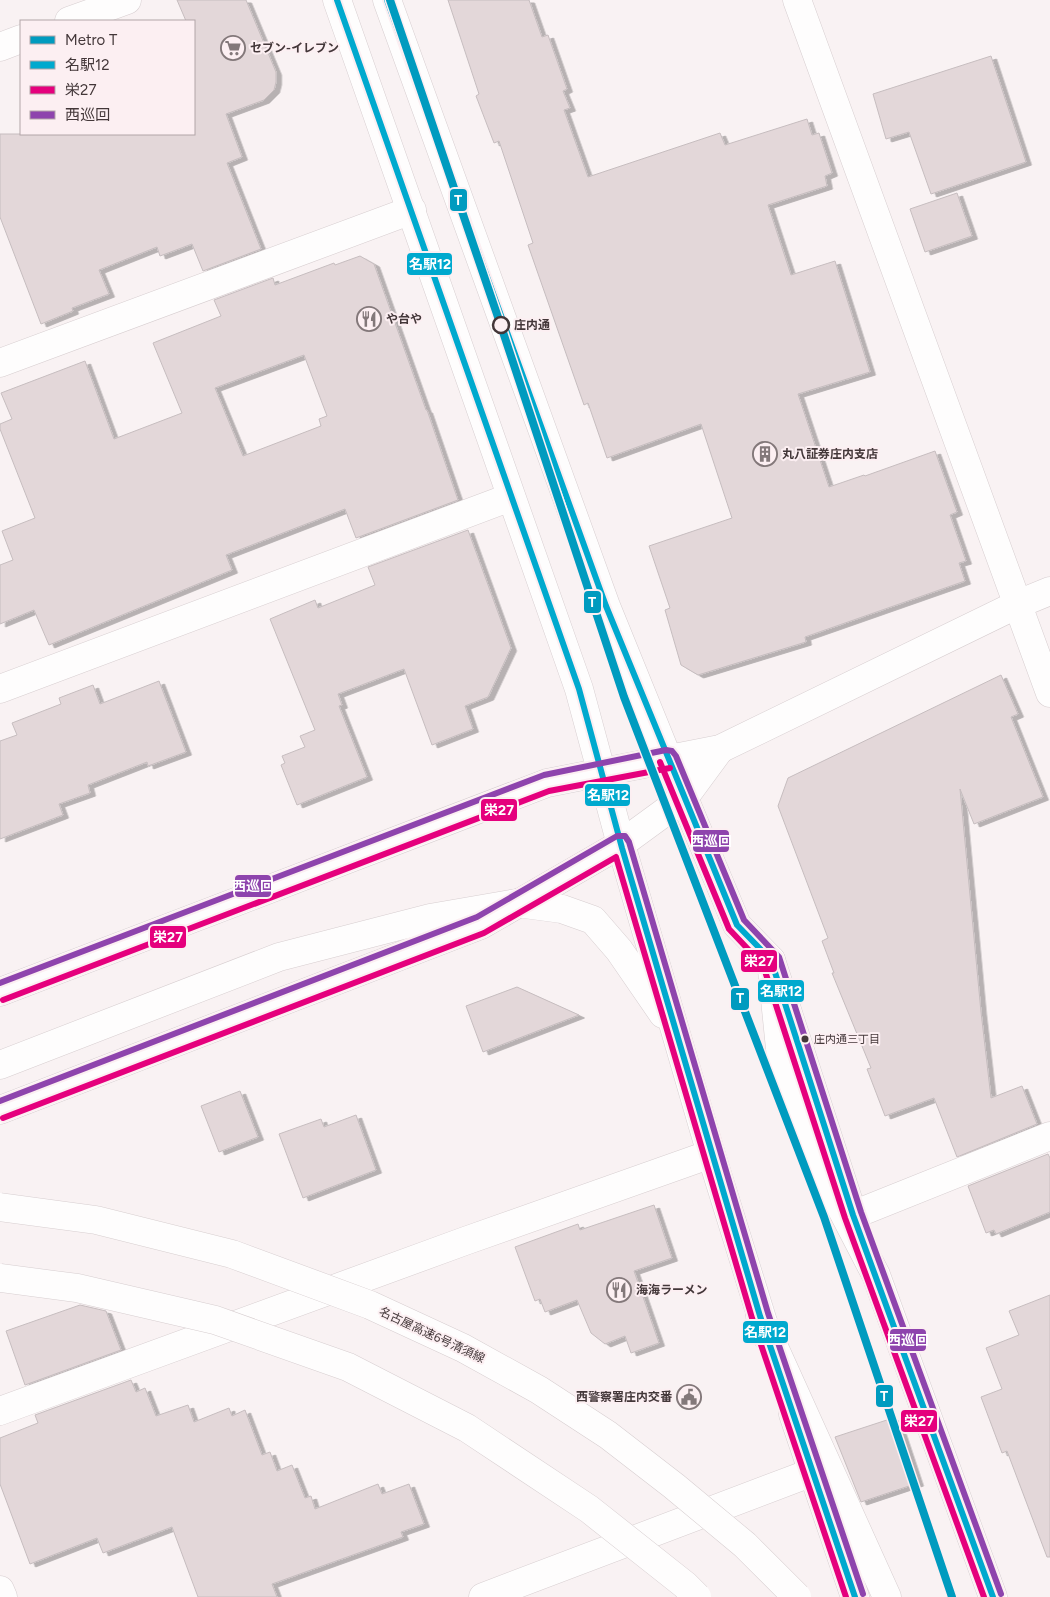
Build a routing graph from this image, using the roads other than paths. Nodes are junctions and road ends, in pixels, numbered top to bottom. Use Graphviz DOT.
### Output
graph roads {
  1 [pos="127,0"];
  2 [pos="338,0"];
  3 [pos="387,0"];
  4 [pos="797,0"];
  5 [pos="72,20"];
  6 [pos="20,39"];
  7 [pos="0,47"];
  8 [pos="412,210"];
  9 [pos="0,363"];
  10 [pos="512,496"];
  11 [pos="1050,590"];
  12 [pos="1018,604"];
  13 [pos="0,689"];
  14 [pos="1050,693"];
  15 [pos="720,749"];
  16 [pos="668,759"];
  17 [pos="601,773"];
  18 [pos="684,798"];
  19 [pos="621,844"];
  20 [pos="517,903"];
  21 [pos="772,960"];
  22 [pos="0,992"];
  23 [pos="677,1034"];
  24 [pos="0,1065"];
  25 [pos="0,1110"];
  26 [pos="1050,1136"];
  27 [pos="711,1154"];
  28 [pos="0,1207"];
  29 [pos="853,1215"];
  30 [pos="0,1278"];
  31 [pos="760,1316"];
  32 [pos="0,1411"];
  33 [pos="813,1472"];
  34 [pos="0,1590"];
  35 [pos="3,1597"];
  36 [pos="483,1597"];
  37 [pos="697,1597"];
  38 [pos="797,1597"];
  39 [pos="855,1597"];
  40 [pos="887,1597"];
  41 [pos="993,1597"];
  1 -- 5 [label="main road"];
  2 -- 8 [label="main road"];
  3 -- 16 [label="main road"];
  4 -- 12 [label="main road"];
  6 -- 7 [label="main road"];
  8 -- 9 [label="main road"];
  8 -- 10 [label="main road"];
  10 -- 13 [label="main road"];
  10 -- 17 [label="main road"];
  11 -- 12 [label="main road"];
  12 -- 14 [label="main road"];
  12 -- 15 [label="main road"];
  15 -- 16 [label="main road"];
  15 -- 18 [label="main road"];
  16 -- 17 [label="main road"];
  16 -- 18 [label="main road"];
  17 -- 19 [label="main road"];
  17 -- 22 [label="main road"];
  18 -- 19 [label="main road"];
  18 -- 21 [label="main road"];
  19 -- 20 [label="main road"];
  19 -- 23 [label="main road"];
  20 -- 23 [label="main road"];
  20 -- 24 [label="main road"];
  20 -- 25 [label="main road"];
  21 -- 29 [label="main road"];
  21 -- 41 [label="main road"];
  23 -- 27 [label="main road"];
  26 -- 29 [label="main road"];
  27 -- 31 [label="main road"];
  27 -- 32 [label="main road"];
  28 -- 38 [label="main road, 名古屋高速6号清須線, bridge"];
  29 -- 41 [label="main road"];
  30 -- 37 [label="main road, bridge"];
  31 -- 33 [label="main road"];
  31 -- 40 [label="main road"];
  33 -- 36 [label="main road"];
  33 -- 39 [label="main road"];
  34 -- 35 [label="main road"];
}
